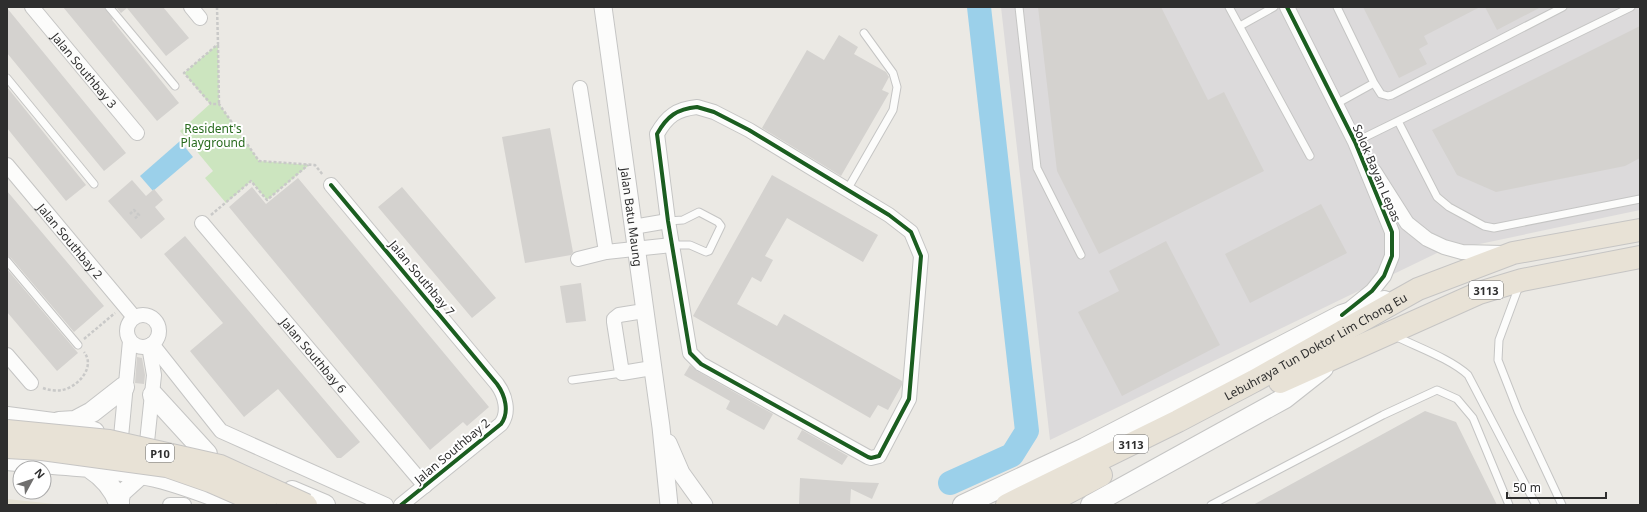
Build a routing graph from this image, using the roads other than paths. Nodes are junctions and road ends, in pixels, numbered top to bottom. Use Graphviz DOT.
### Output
graph roads {
  1 [pos="32,7"];
  2 [pos="109,7"];
  3 [pos="191,7"];
  4 [pos="603,7"];
  5 [pos="1019,7"];
  6 [pos="1229,7"];
  7 [pos="1274,7"];
  8 [pos="1287,7"];
  9 [pos="1337,7"];
  10 [pos="1563,7"];
  11 [pos="1631,7"];
  12 [pos="200,18"];
  13 [pos="1240,26"];
  14 [pos="864,34"];
  15 [pos="7,78"];
  16 [pos="1374,83"];
  17 [pos="175,86"];
  18 [pos="580,88"];
  19 [pos="1336,104"];
  20 [pos="1398,121"];
  21 [pos="137,133"];
  22 [pos="1355,142"];
  23 [pos="1310,156"];
  24 [pos="7,165"];
  25 [pos="94,184"];
  26 [pos="331,185"];
  27 [pos="847,190"];
  28 [pos="1640,199"];
  29 [pos="668,221"];
  30 [pos="202,223"];
  31 [pos="633,227"];
  32 [pos="1640,230"];
  33 [pos="672,245"];
  34 [pos="637,250"];
  35 [pos="606,252"];
  36 [pos="1513,253"];
  37 [pos="1081,255"];
  38 [pos="1640,257"];
  39 [pos="578,259"];
  40 [pos="7,261"];
  41 [pos="1522,280"];
  42 [pos="1418,289"];
  43 [pos="644,311"];
  44 [pos="1342,315"];
  45 [pos="134,317"];
  46 [pos="1389,332"];
  47 [pos="130,341"];
  48 [pos="78,345"];
  49 [pos="150,345"];
  50 [pos="1341,353"];
  51 [pos="7,354"];
  52 [pos="652,368"];
  53 [pos="622,373"];
  54 [pos="572,380"];
  55 [pos="31,383"];
  56 [pos="497,384"];
  57 [pos="1257,386"];
  58 [pos="124,387"];
  59 [pos="153,395"];
  60 [pos="7,417"];
  61 [pos="53,423"];
  62 [pos="661,427"];
  63 [pos="7,431"];
  64 [pos="121,437"];
  65 [pos="147,442"];
  66 [pos="7,447"];
  67 [pos="207,454"];
  68 [pos="7,460"];
  69 [pos="90,468"];
  70 [pos="117,470"];
  71 [pos="142,475"];
  72 [pos="425,486"];
  73 [pos="120,501"];
  74 [pos="170,505"];
  75 [pos="184,505"];
  76 [pos="237,505"];
  77 [pos="265,505"];
  78 [pos="306,505"];
  79 [pos="325,505"];
  80 [pos="386,505"];
  81 [pos="401,505"];
  82 [pos="670,505"];
  83 [pos="704,505"];
  84 [pos="963,505"];
  85 [pos="1007,505"];
  86 [pos="1044,505"];
  87 [pos="1091,505"];
  88 [pos="1210,505"];
  89 [pos="1509,505"];
  90 [pos="1536,505"];
  91 [pos="1562,505"];
  1 -- 21 [label="street, Jalan Southbay 3"];
  2 -- 17 [label="lane"];
  3 -- 12 [label="street"];
  4 -- 31 [label="street, Jalan Batu Maung"];
  5 -- 37 [label="lane"];
  6 -- 13 [label="lane"];
  7 -- 13 [label="lane"];
  8 -- 19 [label="street, Solok Bayan Lepas"];
  9 -- 16 [label="lane"];
  10 -- 16 [label="lane"];
  11 -- 20 [label="lane"];
  13 -- 23 [label="lane"];
  14 -- 27 [label="lane"];
  15 -- 25 [label="lane"];
  16 -- 19 [label="lane"];
  18 -- 35 [label="street"];
  19 -- 22 [label="street, Solok Bayan Lepas"];
  20 -- 22 [label="lane"];
  20 -- 28 [label="lane"];
  22 -- 36 [label="street, Solok Bayan Lepas"];
  22 -- 44 [label="street, Solok Bayan Lepas"];
  24 -- 45 [label="street, Jalan Southbay 2"];
  26 -- 56 [label="street, Jalan Southbay 7"];
  27 -- 29 [label="street"];
  27 -- 33 [label="street"];
  29 -- 31 [label="street"];
  29 -- 33 [label="street"];
  29 -- 33 [label="lane"];
  30 -- 72 [label="street, Jalan Southbay 6"];
  31 -- 34 [label="street, Jalan Batu Maung"];
  32 -- 36 [label="highway, Lebuhraya Tun Doktor Lim Chong Eu / 3113"];
  33 -- 34 [label="street"];
  34 -- 35 [label="street"];
  34 -- 43 [label="street, Jalan Batu Maung"];
  35 -- 39 [label="street"];
  36 -- 42 [label="highway, Lebuhraya Tun Doktor Lim Chong Eu / 3113"];
  38 -- 41 [label="highway, Lebuhraya Tun Doktor Lim Chong Eu / 3113"];
  40 -- 48 [label="lane"];
  41 -- 46 [label="highway, Lebuhraya Tun Doktor Lim Chong Eu / 3113"];
  41 -- 91 [label="lane"];
  42 -- 44 [label="main road"];
  42 -- 57 [label="highway, Lebuhraya Tun Doktor Lim Chong Eu / 3113"];
  43 -- 52 [label="street, Jalan Batu Maung"];
  43 -- 53 [label="street"];
  44 -- 84 [label="main road"];
  45 -- 47 [label="street"];
  45 -- 49 [label="street"];
  46 -- 50 [label="highway, Lebuhraya Tun Doktor Lim Chong Eu / 3113"];
  46 -- 90 [label="lane"];
  47 -- 49 [label="street"];
  47 -- 58 [label="street"];
  49 -- 59 [label="street"];
  49 -- 80 [label="street"];
  50 -- 57 [label="highway, Lebuhraya Tun Doktor Lim Chong Eu / 3113"];
  50 -- 87 [label="main road"];
  51 -- 55 [label="street"];
  52 -- 53 [label="street"];
  52 -- 62 [label="street, Jalan Batu Maung"];
  53 -- 54 [label="lane"];
  56 -- 72 [label="street, Jalan Southbay 2"];
  57 -- 85 [label="highway, Lebuhraya Tun Doktor Lim Chong Eu / 3113"];
  57 -- 86 [label="highway, Lebuhraya Tun Doktor Lim Chong Eu / 3113"];
  58 -- 61 [label="main road"];
  58 -- 64 [label="street"];
  59 -- 65 [label="street"];
  59 -- 67 [label="main road"];
  60 -- 61 [label="main road"];
  61 -- 64 [label="main road"];
  62 -- 82 [label="street, Jalan Batu Maung"];
  62 -- 83 [label="street, Jalan Batu Maung"];
  63 -- 78 [label="highway, P10, bridge"];
  64 -- 65 [label="main road"];
  64 -- 70 [label="street"];
  65 -- 67 [label="main road"];
  65 -- 71 [label="street"];
  66 -- 77 [label="highway, P10, bridge"];
  67 -- 79 [label="main road"];
  68 -- 69 [label="main road"];
  69 -- 70 [label="main road"];
  69 -- 73 [label="main road"];
  70 -- 71 [label="main road"];
  70 -- 73 [label="street"];
  71 -- 73 [label="street"];
  71 -- 76 [label="main road"];
  72 -- 81 [label="street, Jalan Southbay 2"];
  74 -- 75 [label="street"];
  88 -- 89 [label="lane"];
}
